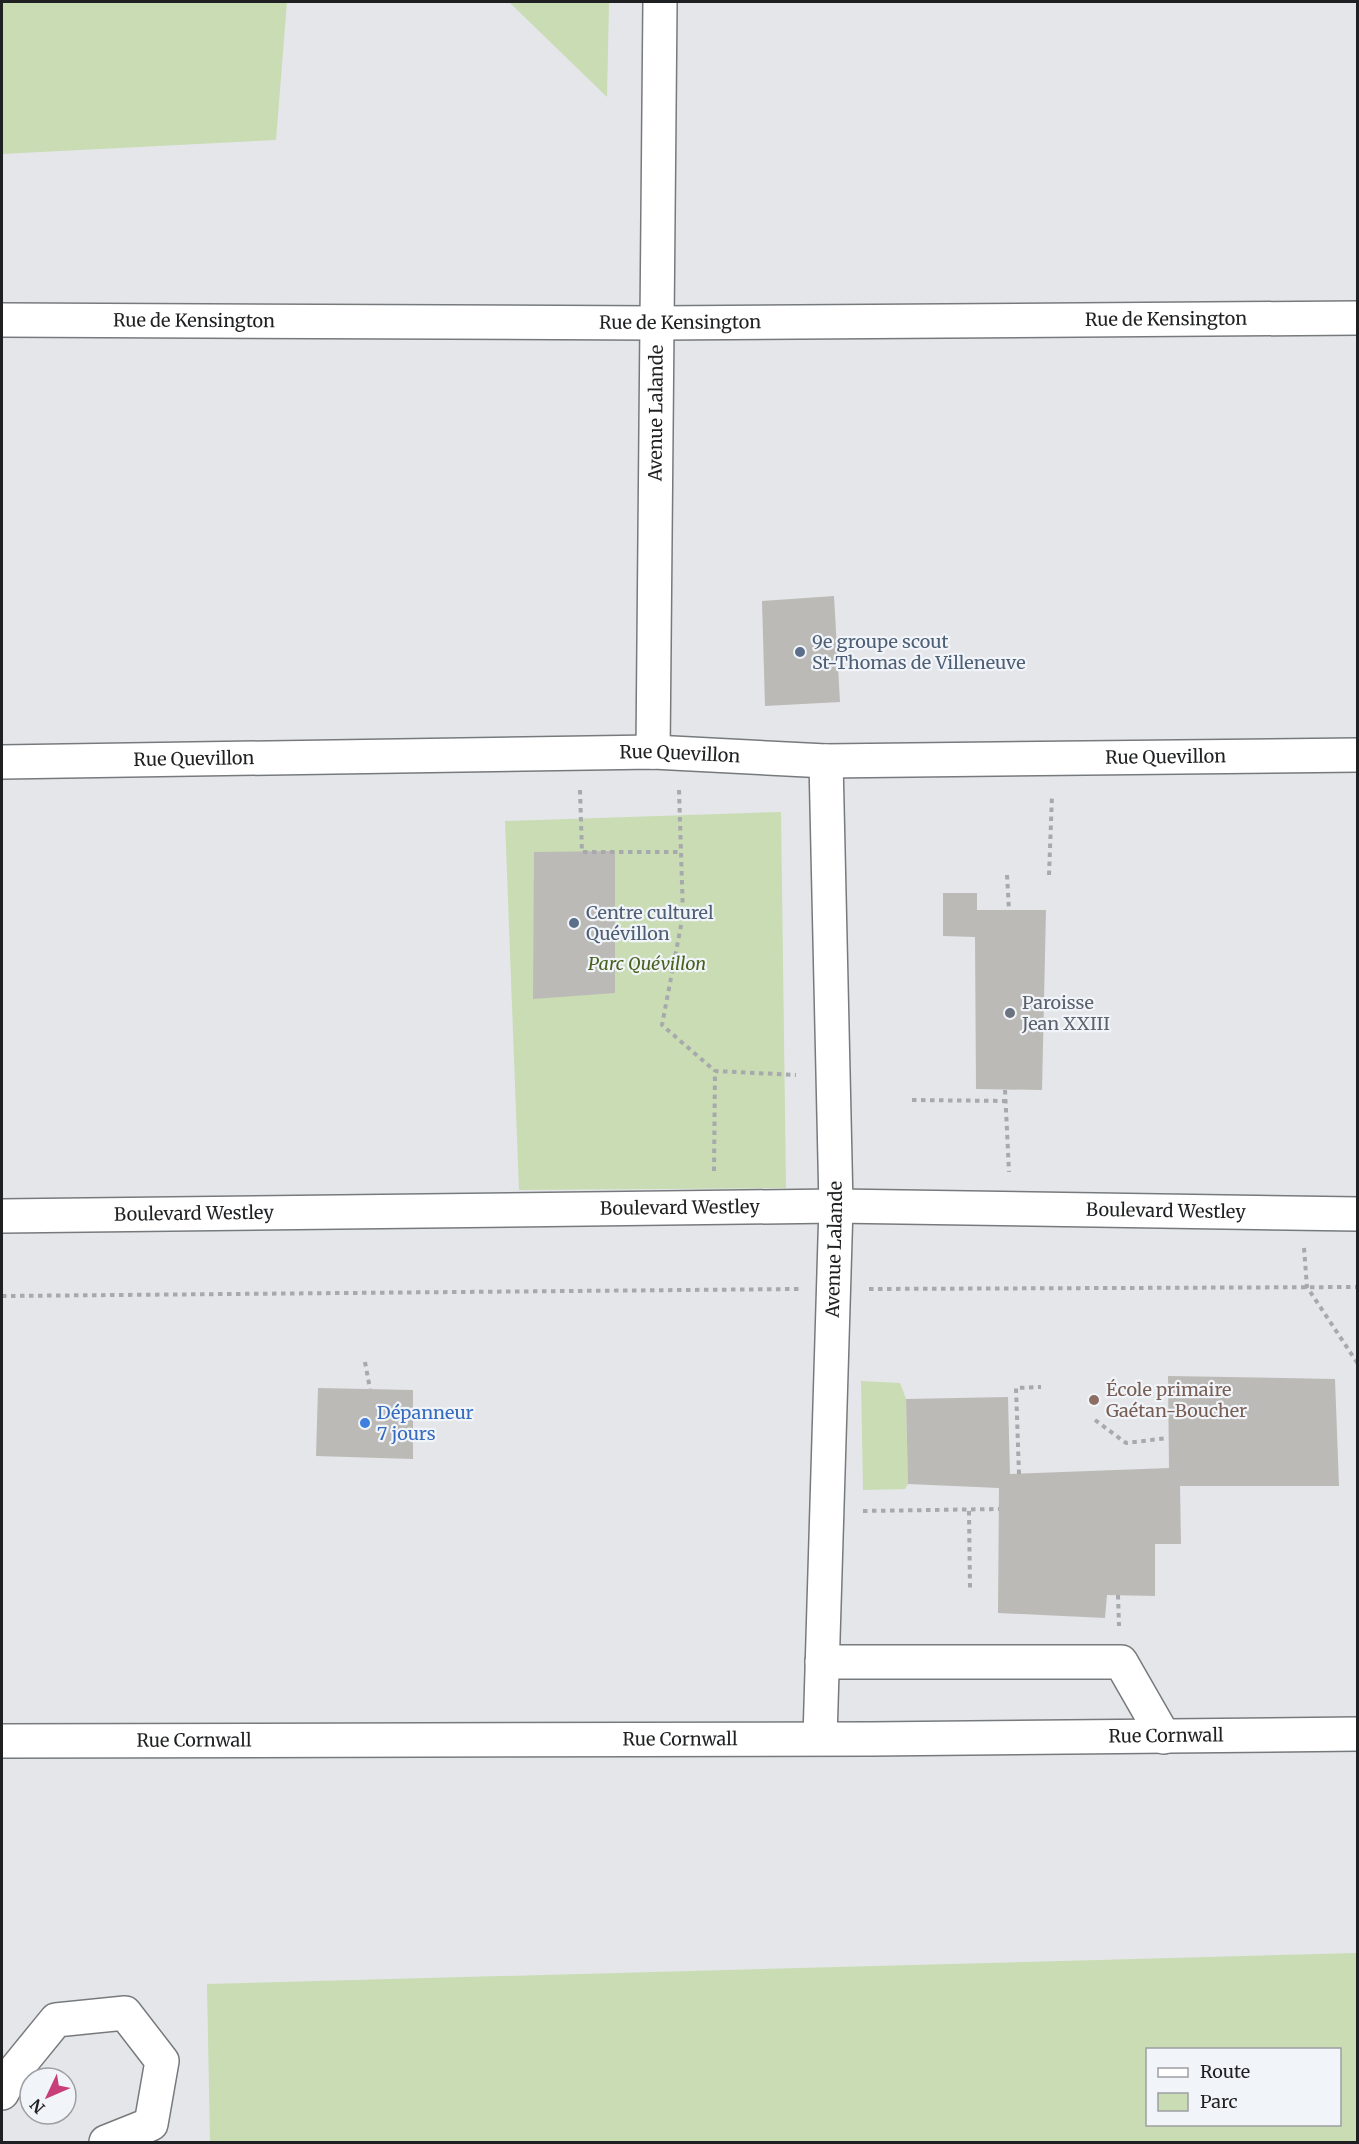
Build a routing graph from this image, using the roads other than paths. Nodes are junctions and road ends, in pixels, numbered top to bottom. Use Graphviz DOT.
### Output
graph roads {
  1 [pos="660,2"];
  2 [pos="1358,318"];
  3 [pos="2,320"];
  4 [pos="657,323"];
  5 [pos="665,753"];
  6 [pos="1358,755"];
  7 [pos="826,761"];
  8 [pos="2,762"];
  9 [pos="836,1206"];
  10 [pos="1358,1214"];
  11 [pos="2,1216"];
  12 [pos="822,1662"];
  13 [pos="1358,1734"];
  14 [pos="1164,1737"];
  15 [pos="820,1738"];
  16 [pos="2,1741"];
  17 [pos="2,2093"];
  18 [pos="106,2142"];
  1 -- 4 [label="street, Avenue Lalande"];
  2 -- 4 [label="street, Rue de Kensington"];
  3 -- 4 [label="street, Rue de Kensington"];
  4 -- 5 [label="street, Avenue Lalande"];
  5 -- 7 [label="street, Rue Quevillon"];
  5 -- 8 [label="street, Rue Quevillon"];
  6 -- 7 [label="street, Rue Quevillon"];
  7 -- 9 [label="street, Avenue Lalande"];
  9 -- 10 [label="street, Boulevard Westley"];
  9 -- 11 [label="street, Boulevard Westley"];
  9 -- 12 [label="street, Avenue Lalande"];
  12 -- 14 [label="street"];
  12 -- 15 [label="street, Avenue Lalande"];
  13 -- 14 [label="street, Rue Cornwall"];
  14 -- 15 [label="street, Rue Cornwall"];
  15 -- 16 [label="street, Rue Cornwall"];
  17 -- 18 [label="street"];
}
